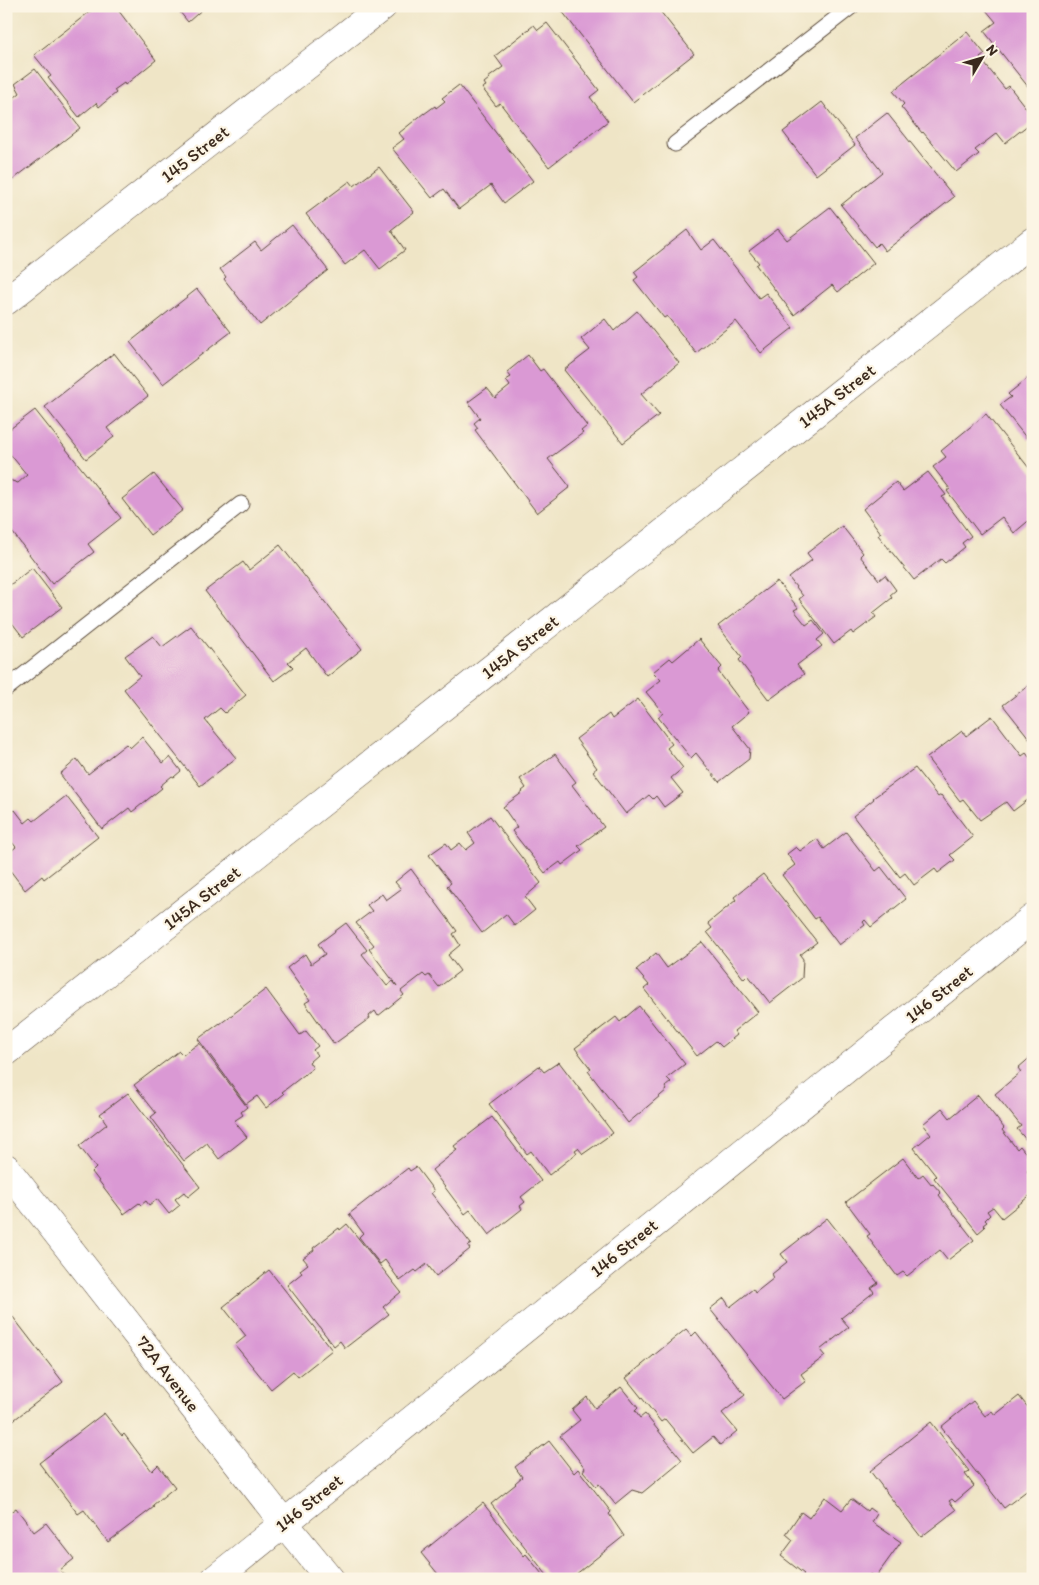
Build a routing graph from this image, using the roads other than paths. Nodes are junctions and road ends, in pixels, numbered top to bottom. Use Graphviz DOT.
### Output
graph roads {
  1 [pos="383,6"];
  2 [pos="852,6"];
  3 [pos="675,144"];
  4 [pos="1033,242"];
  5 [pos="6,300"];
  6 [pos="241,504"];
  7 [pos="6,689"];
  8 [pos="1033,918"];
  9 [pos="6,1052"];
  10 [pos="6,1168"];
  11 [pos="284,1523"];
  12 [pos="215,1579"];
  13 [pos="330,1579"];
  1 -- 5 [label="street, 145 Street"];
  2 -- 3 [label="lane"];
  4 -- 9 [label="street, 145A Street"];
  6 -- 7 [label="lane"];
  8 -- 11 [label="street, 146 Street"];
  10 -- 11 [label="street, 72A Avenue"];
  11 -- 12 [label="street, 146 Street"];
  11 -- 13 [label="street, 72A Avenue"];
}
